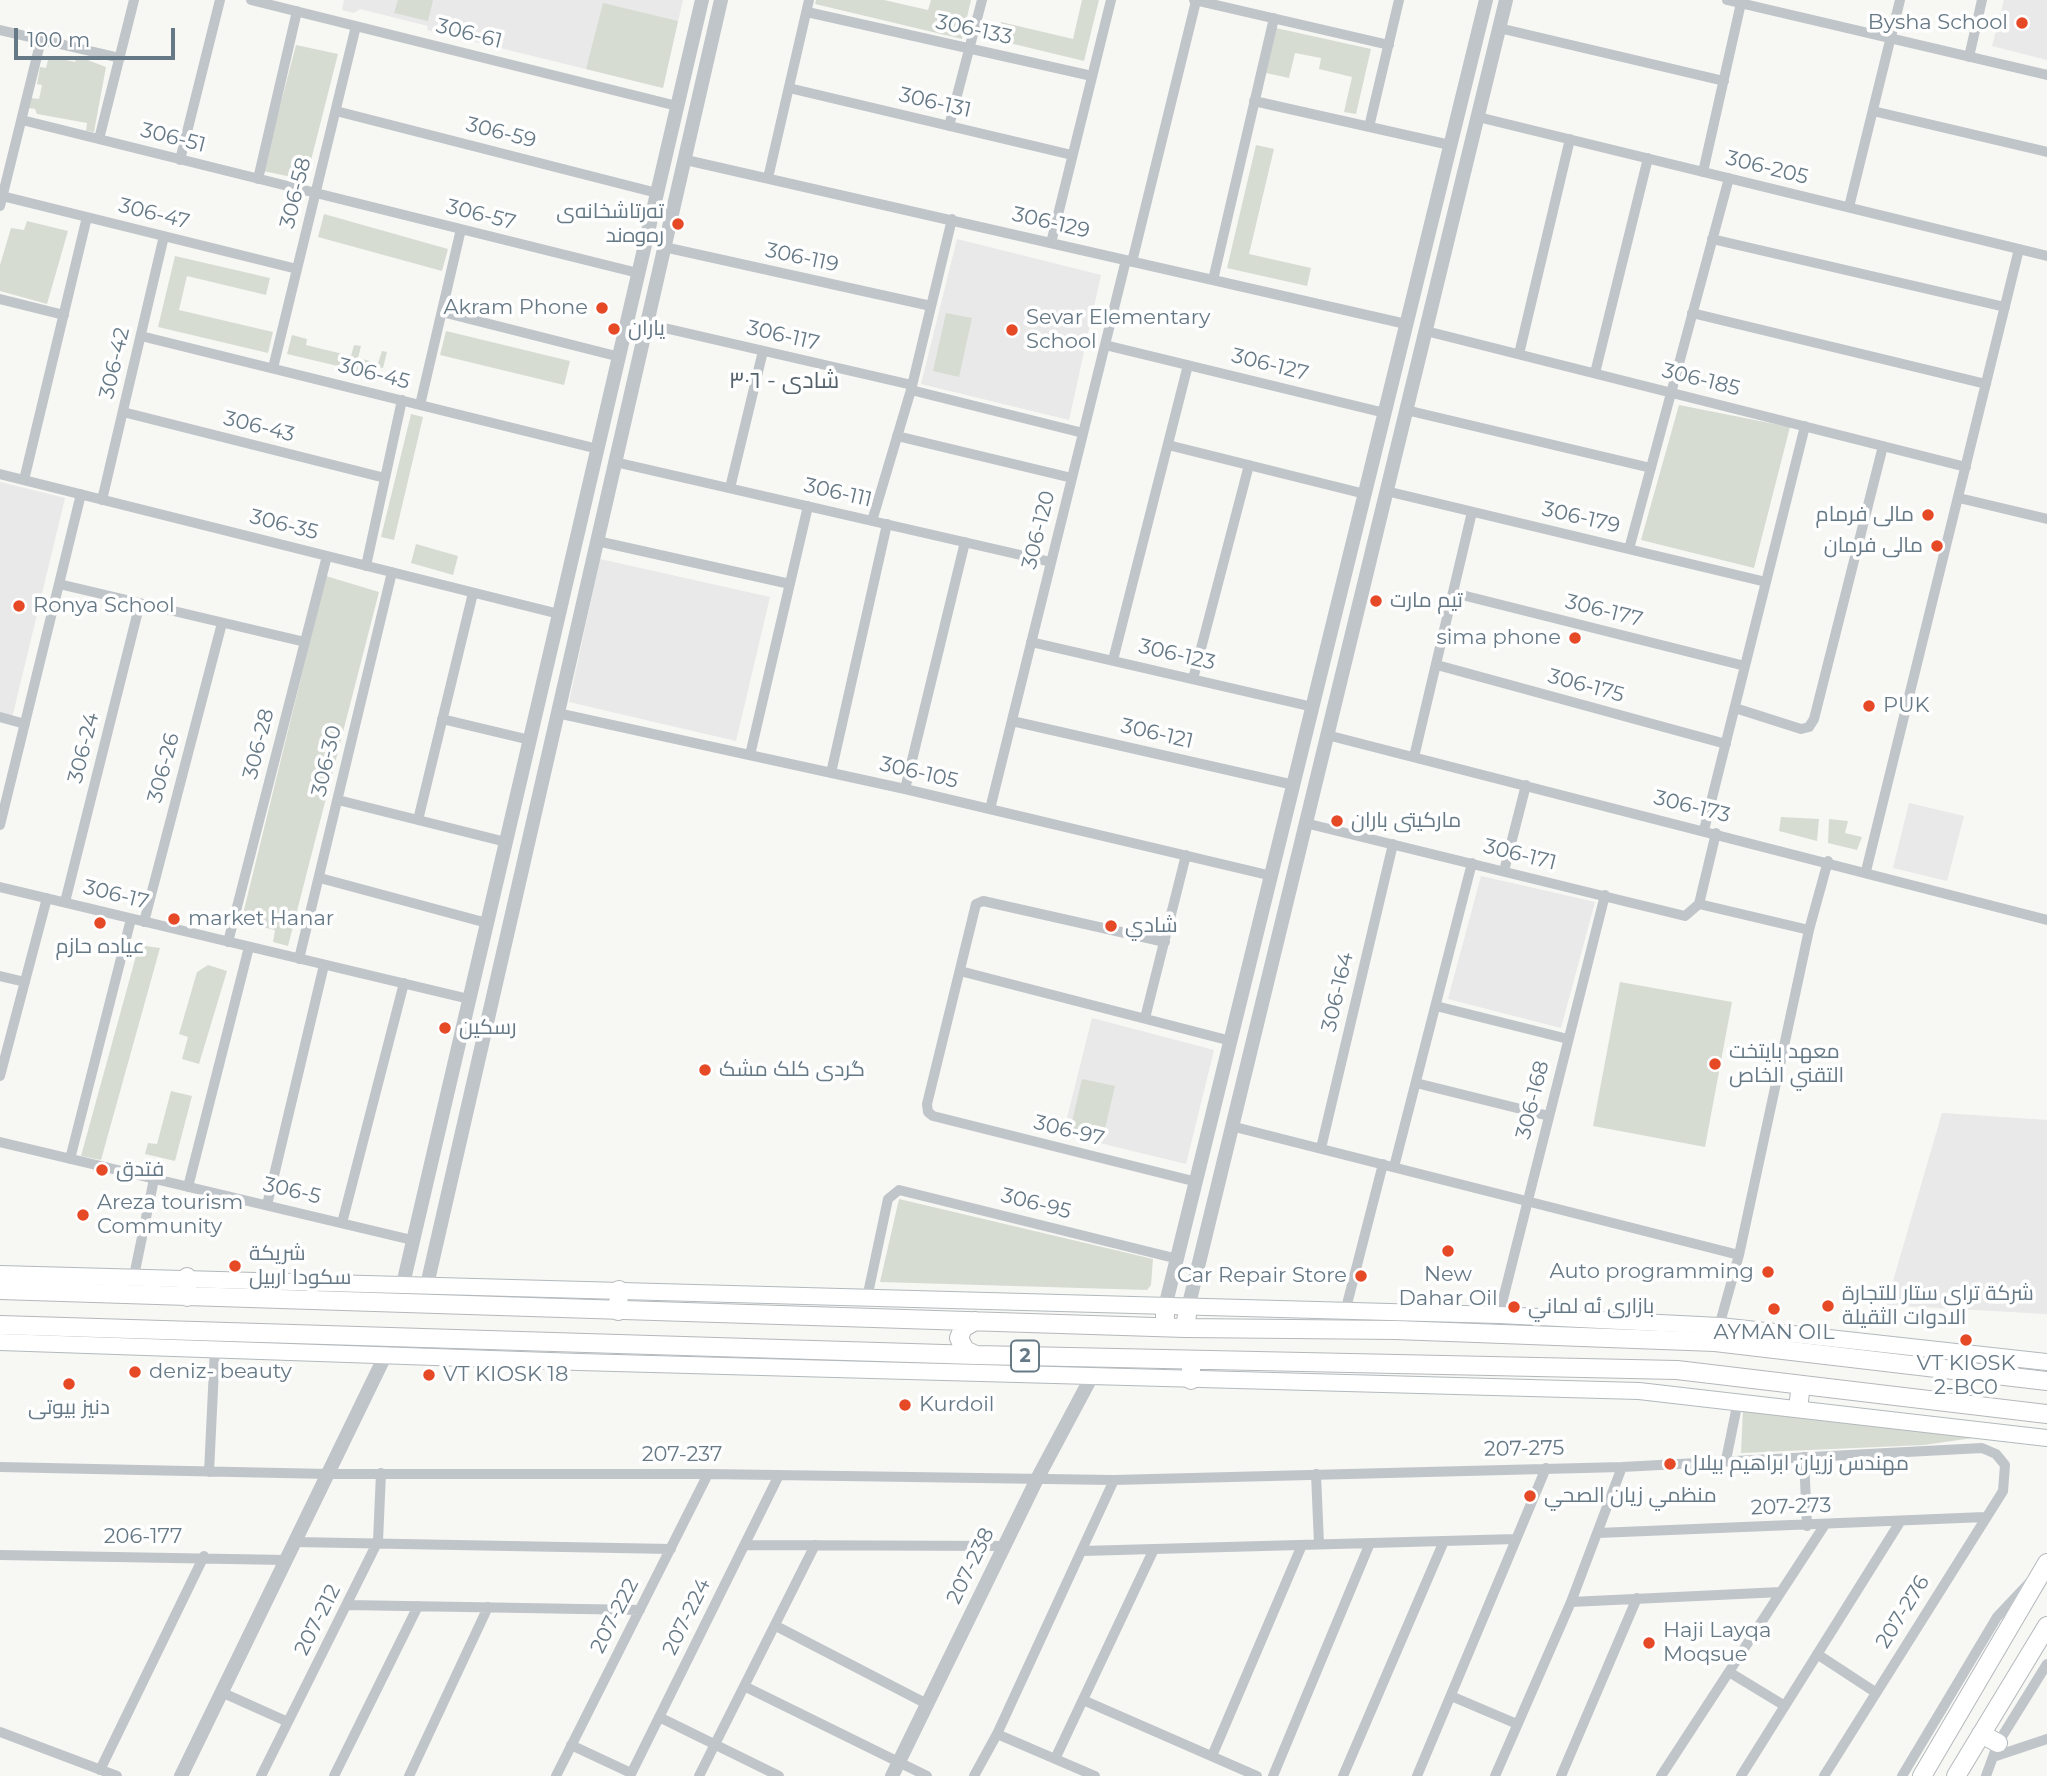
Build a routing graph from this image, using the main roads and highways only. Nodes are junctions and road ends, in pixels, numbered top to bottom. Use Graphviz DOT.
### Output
graph roads {
  1 [pos="0,1274"];
  2 [pos="187,1278"];
  3 [pos="0,1290"];
  4 [pos="619,1290"];
  5 [pos="187,1297"];
  6 [pos="1165,1307"];
  7 [pos="1188,1308"];
  8 [pos="618,1311"];
  9 [pos="1499,1315"];
  10 [pos="914,1320"];
  11 [pos="975,1321"];
  12 [pos="0,1325"];
  13 [pos="1165,1328"];
  14 [pos="1185,1328"];
  15 [pos="1493,1333"];
  16 [pos="1717,1334"];
  17 [pos="182,1339"];
  18 [pos="0,1342"];
  19 [pos="579,1344"];
  20 [pos="914,1353"];
  21 [pos="976,1355"];
  22 [pos="710,1356"];
  23 [pos="1191,1360"];
  24 [pos="579,1362"];
  25 [pos="2047,1362"];
  26 [pos="1191,1380"];
  27 [pos="2047,1381"];
  28 [pos="1801,1385"];
  29 [pos="1798,1408"];
  30 [pos="2047,1415"];
  31 [pos="2047,1438"];
  32 [pos="2044,1568"];
  33 [pos="2047,1626"];
  34 [pos="1981,1734"];
  35 [pos="1995,1750"];
  36 [pos="1922,1776"];
  37 [pos="1956,1776"];
  1 -- 2 [label="main road"];
  2 -- 4 [label="main road"];
  2 -- 5 [label="main road"];
  3 -- 5 [label="main road, 2"];
  4 -- 6 [label="main road"];
  4 -- 8 [label="main road"];
  5 -- 8 [label="main road, 2"];
  6 -- 7 [label="main road"];
  6 -- 13 [label="main road"];
  7 -- 9 [label="main road"];
  7 -- 14 [label="main road"];
  8 -- 10 [label="main road, 2"];
  9 -- 15 [label="main road"];
  9 -- 16 [label="main road"];
  10 -- 11 [label="main road, 2"];
  10 -- 20 [label="main road"];
  11 -- 13 [label="main road, 2"];
  11 -- 21 [label="main road"];
  12 -- 17 [label="main road, 2"];
  13 -- 14 [label="main road, 2"];
  14 -- 15 [label="main road, 2"];
  15 -- 16 [label="main road, 2"];
  16 -- 25 [label="main road"];
  16 -- 27 [label="main road, 2"];
  17 -- 18 [label="main road"];
  17 -- 19 [label="main road, 2"];
  17 -- 24 [label="main road"];
  19 -- 22 [label="main road, 2"];
  19 -- 24 [label="main road"];
  20 -- 21 [label="main road, 2"];
  20 -- 22 [label="main road, 2"];
  21 -- 23 [label="main road, 2"];
  22 -- 24 [label="main road"];
  22 -- 26 [label="main road"];
  23 -- 26 [label="main road"];
  23 -- 28 [label="main road, 2"];
  26 -- 29 [label="main road"];
  28 -- 29 [label="main road"];
  28 -- 30 [label="main road, 2"];
  29 -- 31 [label="main road"];
  32 -- 36 [label="main road"];
  33 -- 34 [label="main road"];
  34 -- 35 [label="main road"];
  34 -- 37 [label="main road"];
}
